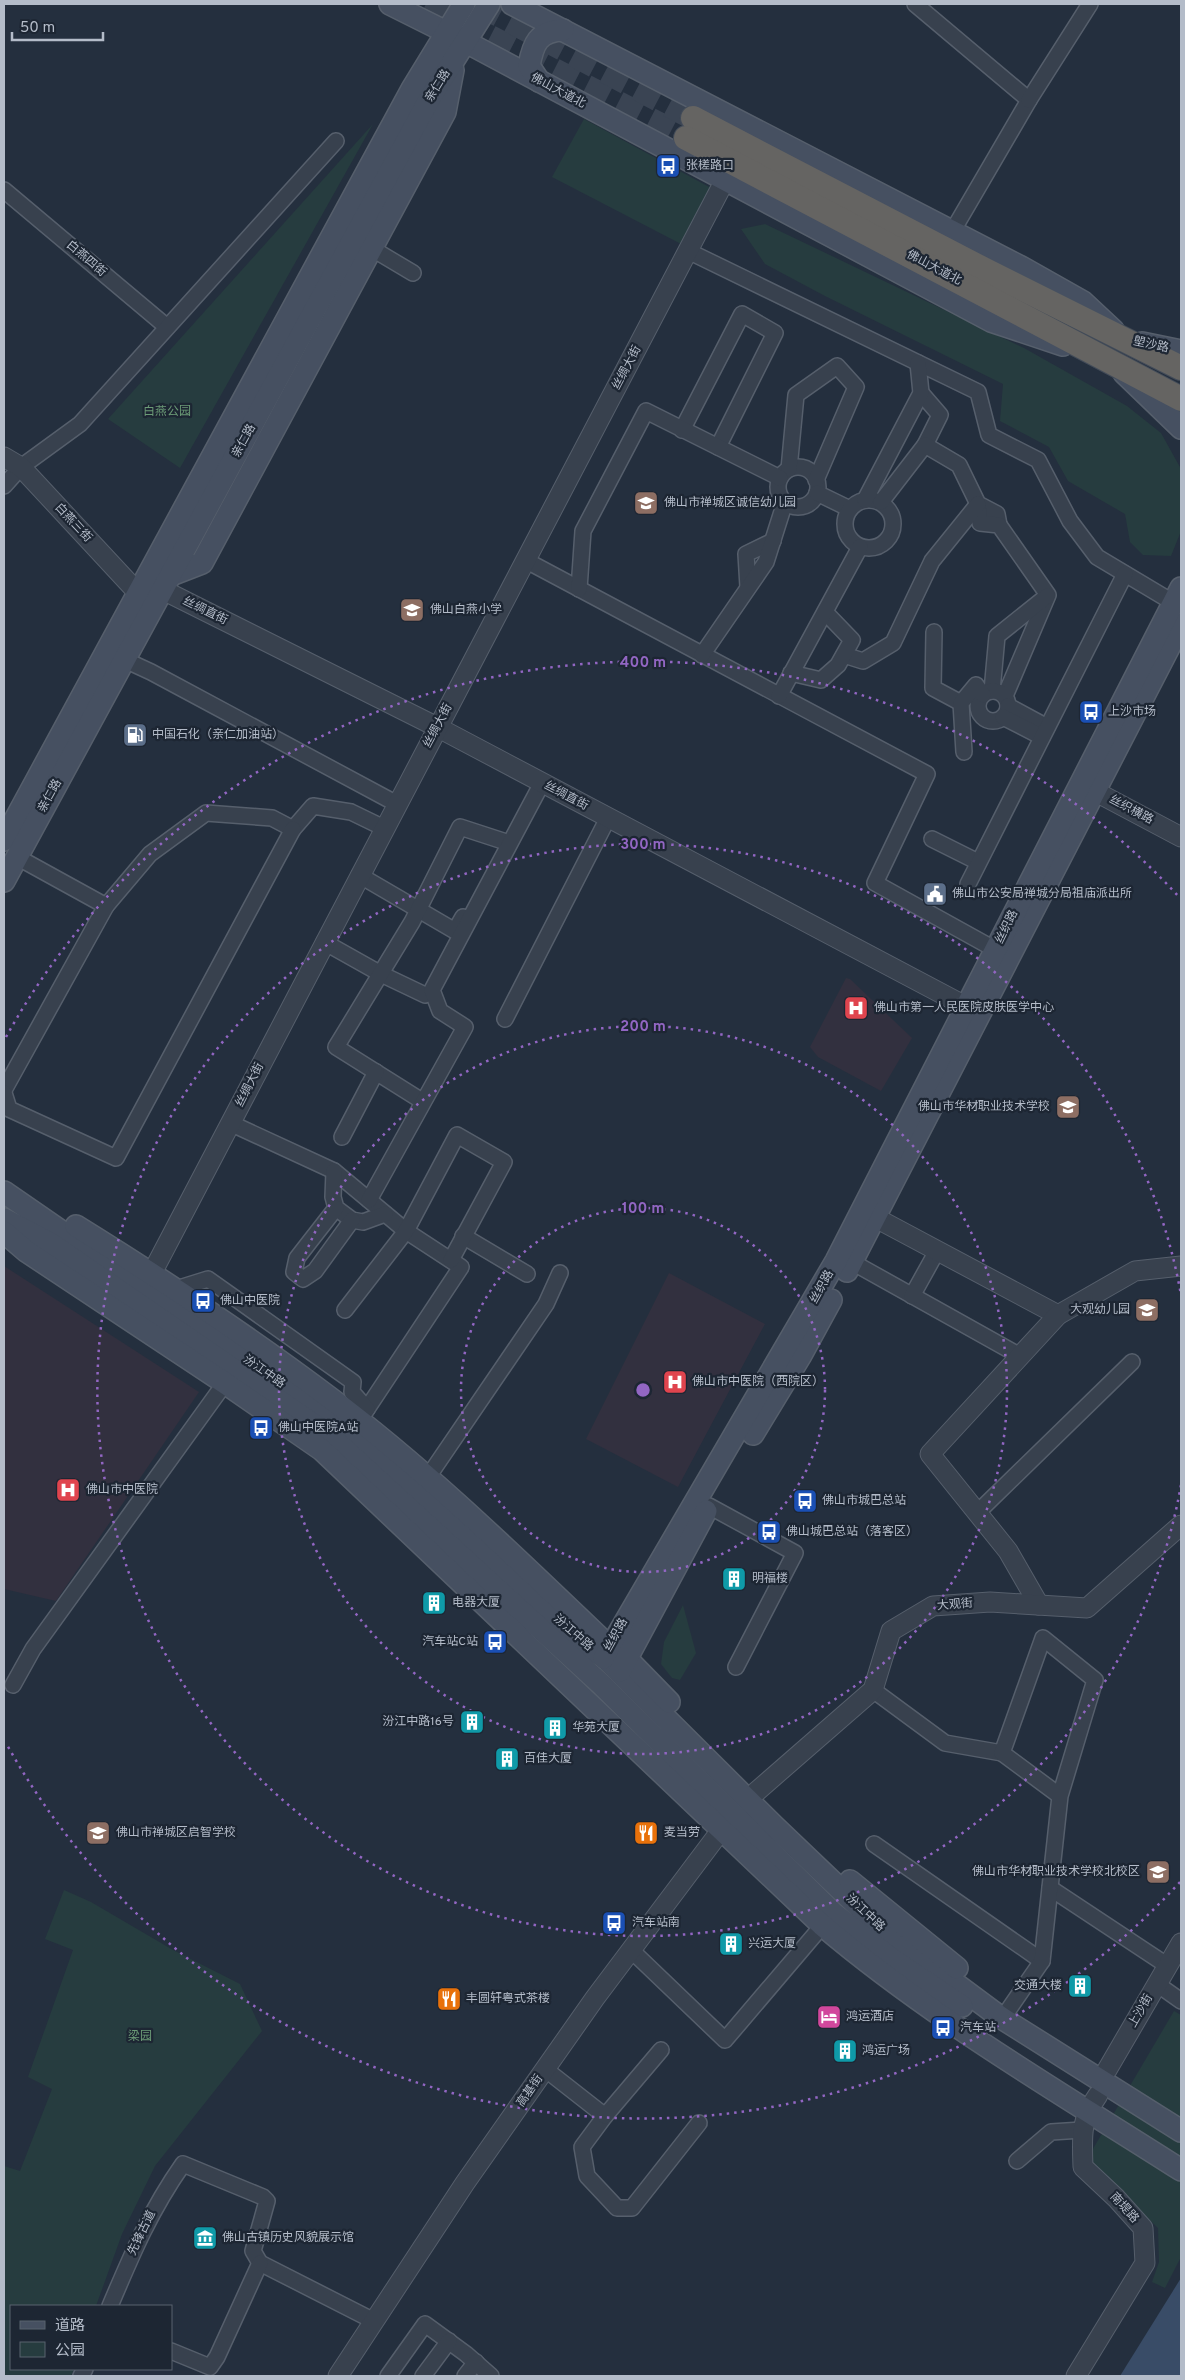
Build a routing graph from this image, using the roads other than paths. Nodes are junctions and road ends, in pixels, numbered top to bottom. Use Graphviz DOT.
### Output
graph roads {
  1 [pos="390,4"];
  2 [pos="464,4"];
  3 [pos="489,4"];
  4 [pos="512,4"];
  5 [pos="916,4"];
  6 [pos="1090,4"];
  7 [pos="563,30"];
  8 [pos="456,44"];
  9 [pos="539,81"];
  10 [pos="1029,100"];
  11 [pos="692,119"];
  12 [pos="336,141"];
  13 [pos="726,180"];
  14 [pos="4,190"];
  15 [pos="952,232"];
  16 [pos="371,248"];
  17 [pos="688,251"];
  18 [pos="413,273"];
  19 [pos="167,327"];
  20 [pos="1122,338"];
  21 [pos="1181,351"];
  22 [pos="1112,362"];
  23 [pos="918,363"];
  24 [pos="1181,368"];
  25 [pos="921,393"];
  26 [pos="1181,399"];
  27 [pos="1181,428"];
  28 [pos="682,430"];
  29 [pos="925,446"];
  30 [pos="718,448"];
  31 [pos="4,457"];
  32 [pos="21,467"];
  33 [pos="784,474"];
  34 [pos="4,486"];
  35 [pos="816,487"];
  36 [pos="864,500"];
  37 [pos="785,502"];
  38 [pos="881,502"];
  39 [pos="978,504"];
  40 [pos="850,509"];
  41 [pos="772,541"];
  42 [pos="860,547"];
  43 [pos="525,560"];
  44 [pos="1125,574"];
  45 [pos="167,582"];
  46 [pos="748,587"];
  47 [pos="579,589"];
  48 [pos="139,594"];
  49 [pos="1048,595"];
  50 [pos="1179,595"];
  51 [pos="825,612"];
  52 [pos="1181,624"];
  53 [pos="934,632"];
  54 [pos="702,654"];
  55 [pos="844,655"];
  56 [pos="124,660"];
  57 [pos="792,673"];
  58 [pos="779,696"];
  59 [pos="998,701"];
  60 [pos="961,703"];
  61 [pos="438,727"];
  62 [pos="1044,732"];
  63 [pos="964,752"];
  64 [pos="542,783"];
  65 [pos="1087,787"];
  66 [pos="397,804"];
  67 [pos="521,810"];
  68 [pos="608,818"];
  69 [pos="384,828"];
  70 [pos="293,829"];
  71 [pos="1181,837"];
  72 [pos="932,839"];
  73 [pos="4,840"];
  74 [pos="503,841"];
  75 [pos="17,857"];
  76 [pos="978,862"];
  77 [pos="359,875"];
  78 [pos="4,881"];
  79 [pos="968,884"];
  80 [pos="106,906"];
  81 [pos="418,911"];
  82 [pos="324,942"];
  83 [pos="996,950"];
  84 [pos="381,974"];
  85 [pos="425,995"];
  86 [pos="966,1007"];
  87 [pos="505,1018"];
  88 [pos="376,1072"];
  89 [pos="4,1091"];
  90 [pos="422,1101"];
  91 [pos="230,1123"];
  92 [pos="342,1137"];
  93 [pos="334,1171"];
  94 [pos="8,1195"];
  95 [pos="369,1200"];
  96 [pos="336,1208"];
  97 [pos="385,1214"];
  98 [pos="876,1218"];
  99 [pos="4,1219"];
  100 [pos="352,1220"];
  101 [pos="406,1231"];
  102 [pos="4,1232"];
  103 [pos="463,1236"];
  104 [pos="937,1251"];
  105 [pos="451,1260"];
  106 [pos="852,1262"];
  107 [pos="1181,1266"];
  108 [pos="152,1273"];
  109 [pos="560,1273"];
  110 [pos="527,1274"];
  111 [pos="912,1296"];
  112 [pos="345,1310"];
  113 [pos="1058,1315"];
  114 [pos="1020,1356"];
  115 [pos="1132,1362"];
  116 [pos="225,1382"];
  117 [pos="363,1415"];
  118 [pos="428,1478"];
  119 [pos="709,1506"];
  120 [pos="977,1513"];
  121 [pos="1181,1524"];
  122 [pos="1039,1605"];
  123 [pos="602,1648"];
  124 [pos="736,1667"];
  125 [pos="616,1673"];
  126 [pos="13,1685"];
  127 [pos="872,1690"];
  128 [pos="1002,1753"];
  129 [pos="756,1792"];
  130 [pos="1060,1796"];
  131 [pos="729,1822"];
  132 [pos="874,1844"];
  133 [pos="1050,1888"];
  134 [pos="828,1919"];
  135 [pos="1181,1943"];
  136 [pos="631,1950"];
  137 [pos="1042,1961"];
  138 [pos="1168,1966"];
  139 [pos="1157,1984"];
  140 [pos="1181,2001"];
  141 [pos="1009,2009"];
  142 [pos="661,2050"];
  143 [pos="545,2069"];
  144 [pos="1099,2088"];
  145 [pos="1148,2110"];
  146 [pos="605,2116"];
  147 [pos="1181,2116"];
  148 [pos="699,2123"];
  149 [pos="1082,2130"];
  150 [pos="1181,2131"];
  151 [pos="1181,2146"];
  152 [pos="1017,2161"];
  153 [pos="1181,2170"];
  154 [pos="260,2262"];
  155 [pos="110,2305"];
  156 [pos="374,2321"];
  157 [pos="449,2341"];
  158 [pos="172,2351"];
  159 [pos="476,2362"];
  160 [pos="338,2376"];
  161 [pos="388,2376"];
  162 [pos="423,2376"];
  163 [pos="465,2376"];
  164 [pos="491,2376"];
  165 [pos="1076,2376"];
  1 -- 8 [label="main road, 佛山大道北"];
  2 -- 8 [label="main road, 亲仁路"];
  3 -- 8 [label="main road, 亲仁路"];
  4 -- 7 [label="main road, 佛山大道北"];
  5 -- 10 [label="street"];
  6 -- 10 [label="street"];
  7 -- 9 [label="main road"];
  7 -- 11 [label="main road, 佛山大道北"];
  8 -- 9 [label="main road, 佛山大道北"];
  8 -- 16 [label="main road"];
  8 -- 45 [label="main road, 亲仁路"];
  8 -- 48 [label="main road, 亲仁路"];
  9 -- 13 [label="main road, 佛山大道北"];
  10 -- 15 [label="street"];
  11 -- 15 [label="main road"];
  11 -- 20 [label="highway, 佛山大道北"];
  11 -- 22 [label="highway, 佛山大道北"];
  12 -- 19 [label="street"];
  13 -- 17 [label="street, 丝绸大街"];
  13 -- 22 [label="main road, 佛山大道北"];
  14 -- 19 [label="street, 白燕四街"];
  15 -- 20 [label="main road"];
  16 -- 18 [label="street"];
  16 -- 45 [label="main road"];
  17 -- 23 [label="street"];
  17 -- 43 [label="street, 丝绸大街"];
  19 -- 32 [label="street"];
  20 -- 21 [label="main road, 塱沙路"];
  20 -- 24 [label="highway, 佛山大道北"];
  22 -- 26 [label="highway, 佛山大道北"];
  22 -- 27 [label="main road"];
  23 -- 25 [label="street"];
  23 -- 44 [label="street"];
  25 -- 29 [label="street"];
  25 -- 36 [label="street"];
  28 -- 30 [label="street"];
  28 -- 30 [label="street"];
  28 -- 47 [label="street"];
  29 -- 38 [label="street"];
  29 -- 39 [label="street"];
  30 -- 33 [label="street"];
  31 -- 32 [label="street, 白燕三街"];
  32 -- 34 [label="street"];
  32 -- 48 [label="street, 白燕三街"];
  33 -- 35 [label="street"];
  33 -- 35 [label="street"];
  33 -- 37 [label="street"];
  35 -- 37 [label="street"];
  35 -- 40 [label="street"];
  36 -- 38 [label="street"];
  36 -- 40 [label="street"];
  37 -- 41 [label="street"];
  38 -- 42 [label="street"];
  39 -- 49 [label="street"];
  39 -- 55 [label="street"];
  40 -- 42 [label="street"];
  41 -- 46 [label="street"];
  41 -- 46 [label="street"];
  42 -- 51 [label="street"];
  43 -- 47 [label="street"];
  43 -- 61 [label="street, 丝绸大街"];
  44 -- 50 [label="street"];
  44 -- 62 [label="street"];
  45 -- 56 [label="main road, 亲仁路"];
  45 -- 61 [label="street, 丝绸直街"];
  46 -- 54 [label="street"];
  47 -- 54 [label="street"];
  48 -- 73 [label="main road, 亲仁路"];
  49 -- 59 [label="street"];
  49 -- 59 [label="street"];
  50 -- 65 [label="main road, 丝织路"];
  51 -- 55 [label="street"];
  51 -- 57 [label="street"];
  52 -- 65 [label="main road, 丝织路"];
  53 -- 60 [label="street"];
  54 -- 58 [label="street"];
  55 -- 57 [label="street"];
  56 -- 66 [label="street"];
  56 -- 75 [label="main road, 亲仁路"];
  57 -- 58 [label="street"];
  58 -- 83 [label="street"];
  59 -- 60 [label="street"];
  59 -- 62 [label="street"];
  60 -- 63 [label="street"];
  61 -- 64 [label="street, 丝绸直街"];
  61 -- 66 [label="street, 丝绸大街"];
  62 -- 76 [label="street"];
  64 -- 68 [label="street, 丝绸直街"];
  64 -- 90 [label="street"];
  65 -- 71 [label="street, 丝织横路"];
  65 -- 83 [label="main road, 丝织路"];
  65 -- 98 [label="main road, 丝织路"];
  66 -- 69 [label="street, 丝绸大街"];
  67 -- 74 [label="street"];
  68 -- 86 [label="street, 丝绸直街"];
  68 -- 87 [label="street"];
  69 -- 70 [label="street"];
  69 -- 77 [label="street, 丝绸大街"];
  70 -- 80 [label="street"];
  70 -- 89 [label="street"];
  72 -- 76 [label="street"];
  74 -- 81 [label="street"];
  74 -- 81 [label="street"];
  75 -- 78 [label="main road, 亲仁路"];
  75 -- 80 [label="street"];
  76 -- 79 [label="street"];
  77 -- 81 [label="street"];
  77 -- 82 [label="street, 丝绸大街"];
  80 -- 89 [label="street"];
  81 -- 84 [label="street"];
  82 -- 84 [label="street"];
  82 -- 91 [label="street, 丝绸大街"];
  83 -- 86 [label="main road, 丝织路"];
  84 -- 85 [label="street"];
  84 -- 88 [label="street"];
  86 -- 123 [label="main road, 丝织路"];
  88 -- 90 [label="street"];
  88 -- 92 [label="street"];
  90 -- 95 [label="street"];
  91 -- 93 [label="street"];
  91 -- 108 [label="street, 丝绸大街"];
  93 -- 95 [label="street"];
  93 -- 96 [label="street"];
  94 -- 108 [label="main road"];
  94 -- 123 [label="main road, 汾江中路"];
  95 -- 97 [label="street"];
  96 -- 100 [label="street"];
  96 -- 100 [label="street"];
  97 -- 100 [label="street"];
  97 -- 101 [label="street"];
  98 -- 104 [label="street"];
  98 -- 106 [label="main road, 丝织路"];
  99 -- 125 [label="main road, 汾江中路"];
  101 -- 103 [label="street"];
  101 -- 105 [label="street"];
  101 -- 112 [label="street"];
  102 -- 116 [label="main road"];
  103 -- 105 [label="street"];
  103 -- 110 [label="street"];
  104 -- 111 [label="street"];
  104 -- 113 [label="street"];
  105 -- 117 [label="street"];
  106 -- 111 [label="street"];
  106 -- 119 [label="main road, 丝织路"];
  107 -- 113 [label="street"];
  108 -- 117 [label="main road"];
  109 -- 118 [label="street"];
  111 -- 114 [label="street"];
  113 -- 114 [label="street"];
  114 -- 120 [label="street"];
  115 -- 120 [label="street"];
  116 -- 126 [label="street"];
  116 -- 131 [label="main road"];
  117 -- 118 [label="main road"];
  118 -- 123 [label="main road"];
  119 -- 124 [label="street"];
  119 -- 125 [label="main road, 丝织路"];
  120 -- 122 [label="street"];
  121 -- 122 [label="street, 大观街"];
  122 -- 127 [label="street, 大观街"];
  123 -- 125 [label="main road, 丝织路"];
  123 -- 125 [label="main road"];
  125 -- 129 [label="main road"];
  125 -- 131 [label="main road, 汾江中路"];
  125 -- 144 [label="main road, 汾江中路"];
  127 -- 128 [label="street"];
  127 -- 129 [label="street"];
  128 -- 130 [label="street"];
  128 -- 130 [label="street"];
  129 -- 141 [label="main road"];
  130 -- 133 [label="street"];
  131 -- 134 [label="main road"];
  131 -- 136 [label="street, 高基街"];
  132 -- 137 [label="street"];
  133 -- 137 [label="street"];
  133 -- 138 [label="street"];
  134 -- 136 [label="street"];
  134 -- 144 [label="main road"];
  135 -- 138 [label="street, 上沙街"];
  136 -- 143 [label="street, 高基街"];
  137 -- 141 [label="street"];
  138 -- 139 [label="street, 上沙街"];
  139 -- 140 [label="street"];
  139 -- 144 [label="street, 上沙街"];
  141 -- 144 [label="main road"];
  142 -- 146 [label="street"];
  143 -- 146 [label="street"];
  143 -- 156 [label="street, 高基街"];
  144 -- 145 [label="main road"];
  144 -- 149 [label="street, 南堤路"];
  144 -- 153 [label="main road"];
  145 -- 147 [label="main road"];
  145 -- 150 [label="main road"];
  145 -- 151 [label="main road"];
  146 -- 148 [label="street"];
  149 -- 152 [label="street"];
  149 -- 165 [label="street, 南堤路"];
  154 -- 155 [label="street, 先锋古道"];
  154 -- 156 [label="street"];
  154 -- 158 [label="street"];
  156 -- 160 [label="street, 高基街"];
  157 -- 159 [label="street"];
  157 -- 161 [label="street"];
  157 -- 162 [label="street"];
  159 -- 163 [label="street"];
  159 -- 164 [label="street"];
}
